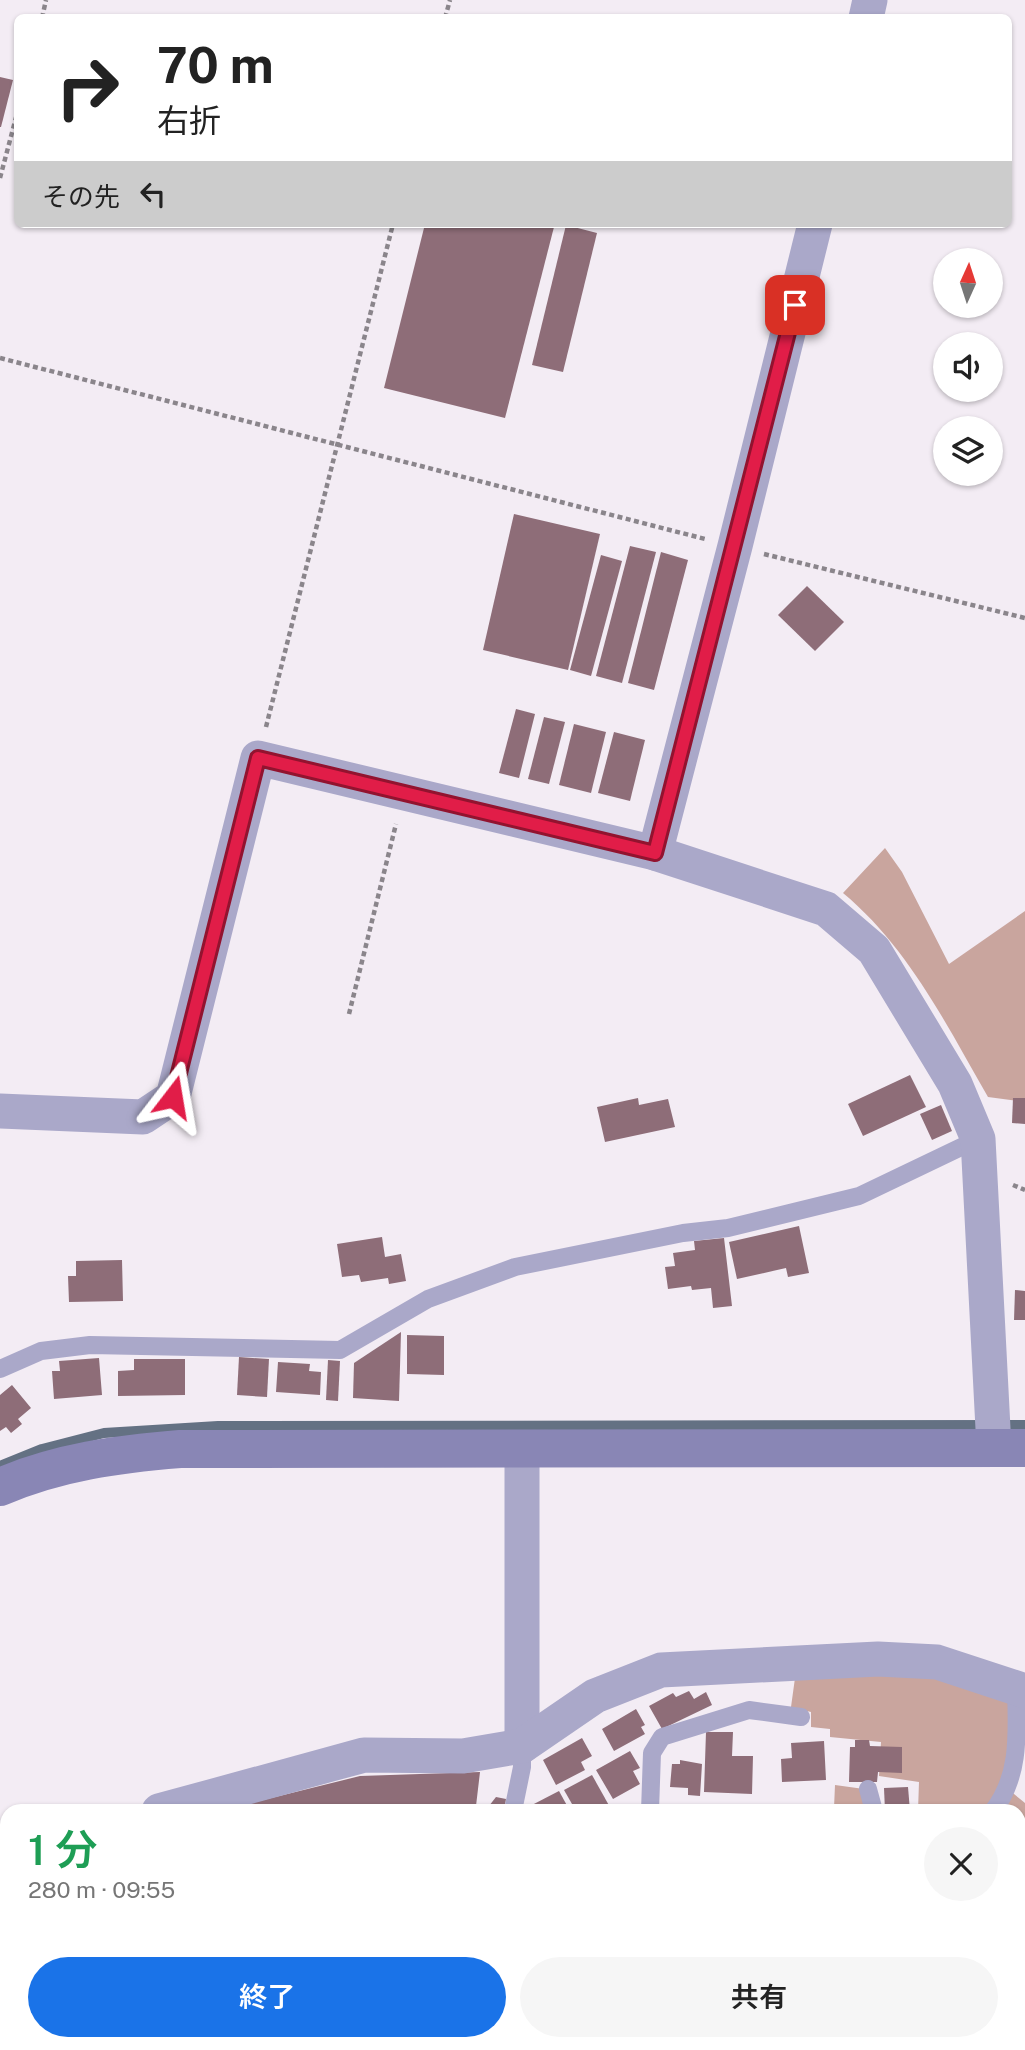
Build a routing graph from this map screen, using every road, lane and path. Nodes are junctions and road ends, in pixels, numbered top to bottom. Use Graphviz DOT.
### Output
graph roads {
  1 [pos="14,125"];
  2 [pos="0,178"];
  3 [pos="392,228"];
  4 [pos="814,228"];
  5 [pos="0,358"];
  6 [pos="338,444"];
  7 [pos="735,547"];
  8 [pos="1025,618"];
  9 [pos="258,758"];
  10 [pos="404,793"];
  11 [pos="655,853"];
  12 [pos="349,1014"];
  13 [pos="0,1111"];
  14 [pos="978,1139"];
  15 [pos="0,1369"];
  16 [pos="1009,1448"];
  17 [pos="522,1451"];
  18 [pos="0,1487"];
  19 [pos="1020,1690"];
  20 [pos="801,1717"];
  21 [pos="522,1746"];
  22 [pos="868,1789"];
  23 [pos="185,1804"];
  24 [pos="514,1804"];
  25 [pos="650,1804"];
  26 [pos="872,1804"];
  27 [pos="999,1804"];
  1 -- 2 [label="path"];
  3 -- 6 [label="path"];
  4 -- 7 [label="street"];
  5 -- 6 [label="path"];
  6 -- 7 [label="path"];
  6 -- 9 [label="path"];
  7 -- 8 [label="path"];
  7 -- 11 [label="street"];
  9 -- 10 [label="street"];
  9 -- 13 [label="street"];
  10 -- 11 [label="street"];
  10 -- 12 [label="path"];
  11 -- 14 [label="street"];
  14 -- 15 [label="lane"];
  14 -- 16 [label="street"];
  16 -- 17 [label="street"];
  17 -- 18 [label="street"];
  17 -- 21 [label="street"];
  19 -- 21 [label="street"];
  19 -- 27 [label="lane"];
  20 -- 25 [label="lane"];
  21 -- 23 [label="street"];
  21 -- 24 [label="lane"];
  22 -- 26 [label="lane"];
}
